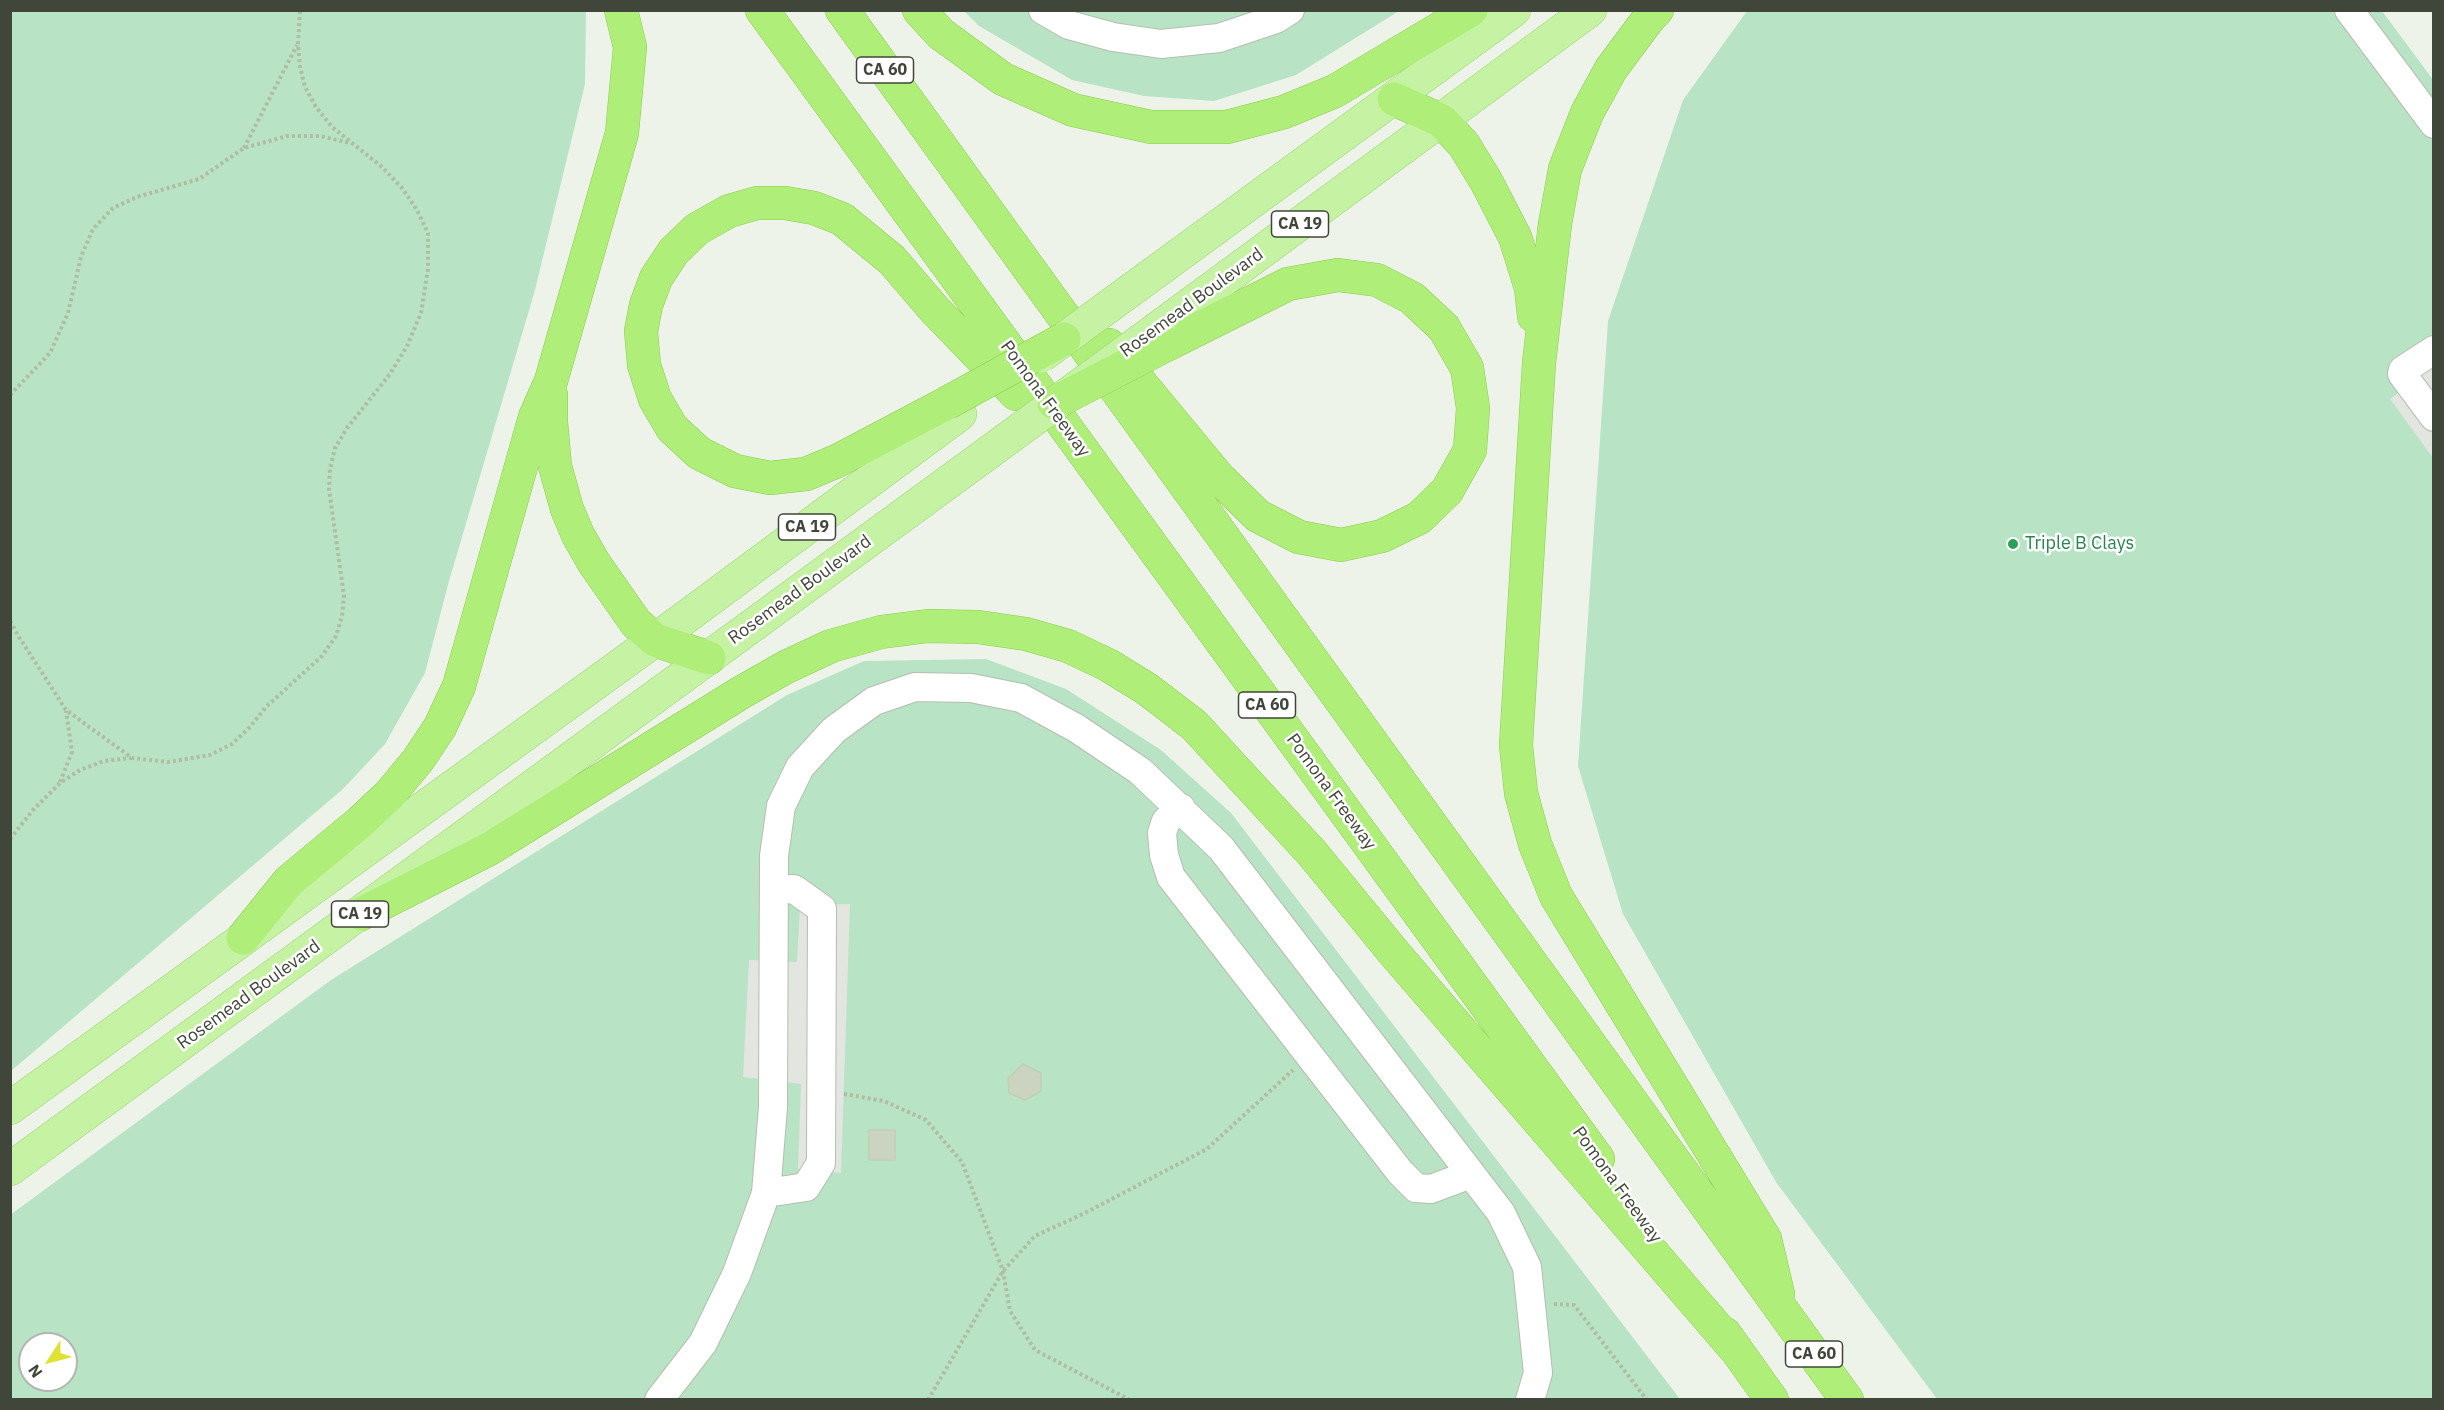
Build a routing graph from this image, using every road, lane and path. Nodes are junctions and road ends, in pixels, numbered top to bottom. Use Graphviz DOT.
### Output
graph roads {
  1 [pos="300,10"];
  2 [pos="621,10"];
  3 [pos="762,10"];
  4 [pos="842,10"];
  5 [pos="919,10"];
  6 [pos="1043,10"];
  7 [pos="1290,10"];
  8 [pos="1471,10"];
  9 [pos="1514,10"];
  10 [pos="1590,10"];
  11 [pos="1657,10"];
  12 [pos="2349,10"];
  13 [pos="298,45"];
  14 [pos="1394,99"];
  15 [pos="1442,121"];
  16 [pos="2433,124"];
  17 [pos="929,130"];
  18 [pos="351,144"];
  19 [pos="244,148"];
  20 [pos="1163,336"];
  21 [pos="1064,339"];
  22 [pos="2433,350"];
  23 [pos="1539,363"];
  24 [pos="551,381"];
  25 [pos="10,395"];
  26 [pos="1054,403"];
  27 [pos="953,408"];
  28 [pos="2433,417"];
  29 [pos="1126,510"];
  30 [pos="10,621"];
  31 [pos="655,640"];
  32 [pos="709,658"];
  33 [pos="66,710"];
  34 [pos="132,758"];
  35 [pos="60,783"];
  36 [pos="1181,808"];
  37 [pos="10,839"];
  38 [pos="774,890"];
  39 [pos="361,914"];
  40 [pos="243,938"];
  41 [pos="1309,1055"];
  42 [pos="821,1090"];
  43 [pos="10,1108"];
  44 [pos="10,1169"];
  45 [pos="1471,1174"];
  46 [pos="766,1193"];
  47 [pos="1003,1271"];
  48 [pos="1532,1304"];
  49 [pos="1781,1308"];
  50 [pos="1737,1350"];
  51 [pos="658,1400"];
  52 [pos="928,1400"];
  53 [pos="1130,1400"];
  54 [pos="1530,1400"];
  55 [pos="1647,1400"];
  56 [pos="1772,1400"];
  57 [pos="1847,1400"];
  1 -- 13 [label="path"];
  2 -- 24 [label="highway"];
  3 -- 29 [label="highway, Pomona Freeway / CA 60"];
  4 -- 17 [label="highway, CA 60"];
  5 -- 8 [label="highway"];
  6 -- 7 [label="lane"];
  9 -- 14 [label="main road, CA 19"];
  10 -- 15 [label="main road, Rosemead Boulevard / CA 19"];
  11 -- 23 [label="highway"];
  12 -- 16 [label="lane"];
  13 -- 18 [label="path"];
  13 -- 19 [label="path"];
  14 -- 15 [label="highway"];
  14 -- 21 [label="main road, CA 19, bridge"];
  15 -- 20 [label="main road, Rosemead Boulevard / CA 19"];
  15 -- 23 [label="highway"];
  17 -- 20 [label="highway"];
  17 -- 49 [label="highway, CA 60"];
  18 -- 19 [label="path"];
  18 -- 34 [label="path"];
  19 -- 25 [label="path"];
  20 -- 26 [label="highway, bridge"];
  21 -- 27 [label="highway, bridge"];
  22 -- 28 [label="lane"];
  23 -- 49 [label="highway"];
  24 -- 31 [label="highway"];
  24 -- 40 [label="highway"];
  26 -- 32 [label="main road, Rosemead Boulevard / CA 19, bridge"];
  27 -- 29 [label="highway"];
  27 -- 31 [label="main road, CA 19"];
  29 -- 50 [label="highway, Pomona Freeway / CA 60"];
  30 -- 33 [label="path"];
  31 -- 32 [label="highway"];
  31 -- 40 [label="main road, CA 19"];
  32 -- 39 [label="main road, Rosemead Boulevard / CA 19"];
  33 -- 34 [label="path"];
  33 -- 35 [label="path"];
  34 -- 35 [label="path"];
  35 -- 37 [label="path"];
  36 -- 38 [label="lane"];
  36 -- 41 [label="lane"];
  36 -- 45 [label="lane"];
  38 -- 42 [label="lane"];
  38 -- 46 [label="lane"];
  39 -- 44 [label="main road, Rosemead Boulevard / CA 19"];
  39 -- 50 [label="highway"];
  40 -- 43 [label="main road, CA 19"];
  41 -- 45 [label="lane"];
  41 -- 47 [label="path"];
  42 -- 46 [label="lane"];
  42 -- 47 [label="path"];
  45 -- 48 [label="lane"];
  46 -- 51 [label="lane"];
  47 -- 52 [label="path"];
  47 -- 53 [label="path"];
  48 -- 54 [label="lane"];
  48 -- 55 [label="path"];
  49 -- 57 [label="highway, CA 60"];
  50 -- 56 [label="highway, Pomona Freeway / CA 60"];
}
